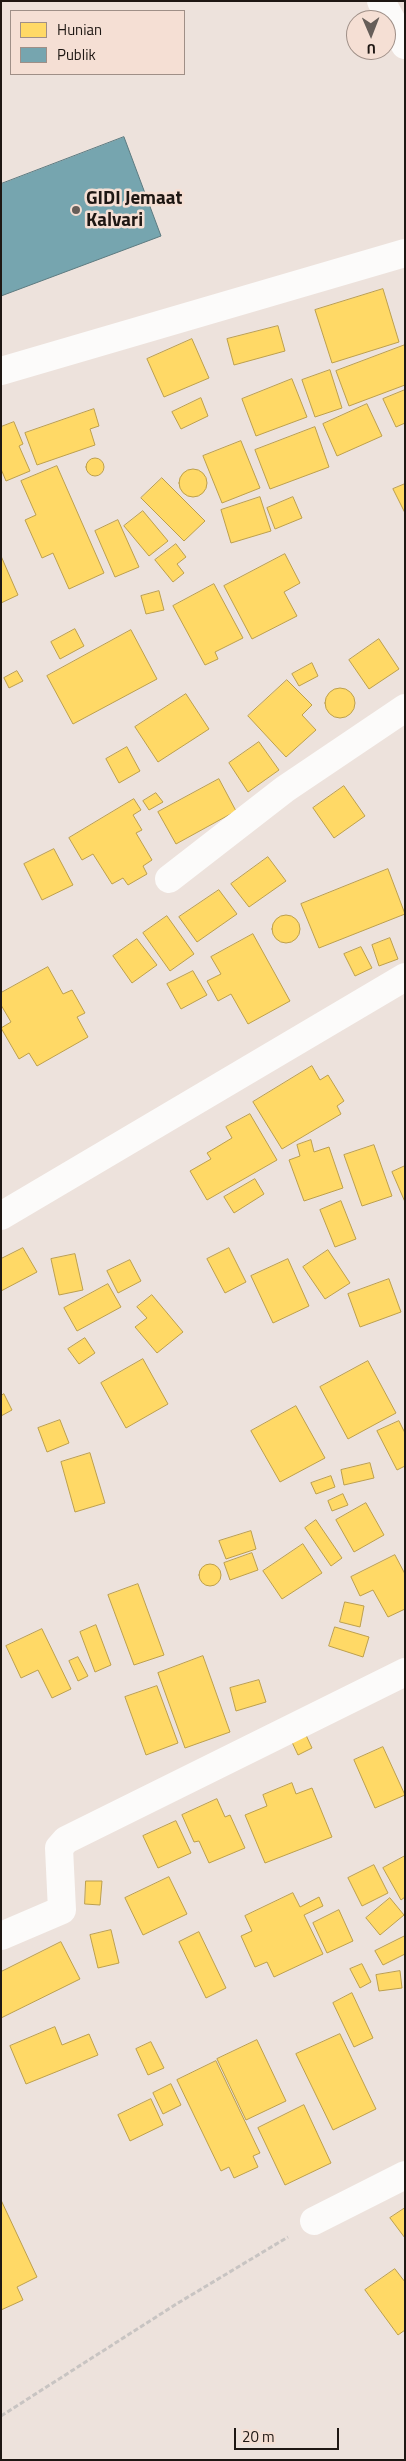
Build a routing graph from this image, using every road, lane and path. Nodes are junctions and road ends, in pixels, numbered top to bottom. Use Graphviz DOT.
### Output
graph roads {
  1 [pos="382,1"];
  2 [pos="405,45"];
  3 [pos="405,253"];
  4 [pos="1,371"];
  5 [pos="405,708"];
  6 [pos="168,879"];
  7 [pos="405,977"];
  8 [pos="1,1216"];
  9 [pos="405,1672"];
  10 [pos="1,1936"];
  11 [pos="405,2175"];
  12 [pos="314,2221"];
  13 [pos="1,2416"];
  1 -- 2 [label="street"];
  3 -- 4 [label="street"];
  5 -- 6 [label="street"];
  7 -- 8 [label="street"];
  9 -- 10 [label="street"];
  11 -- 12 [label="street"];
  12 -- 13 [label="path"];
}
